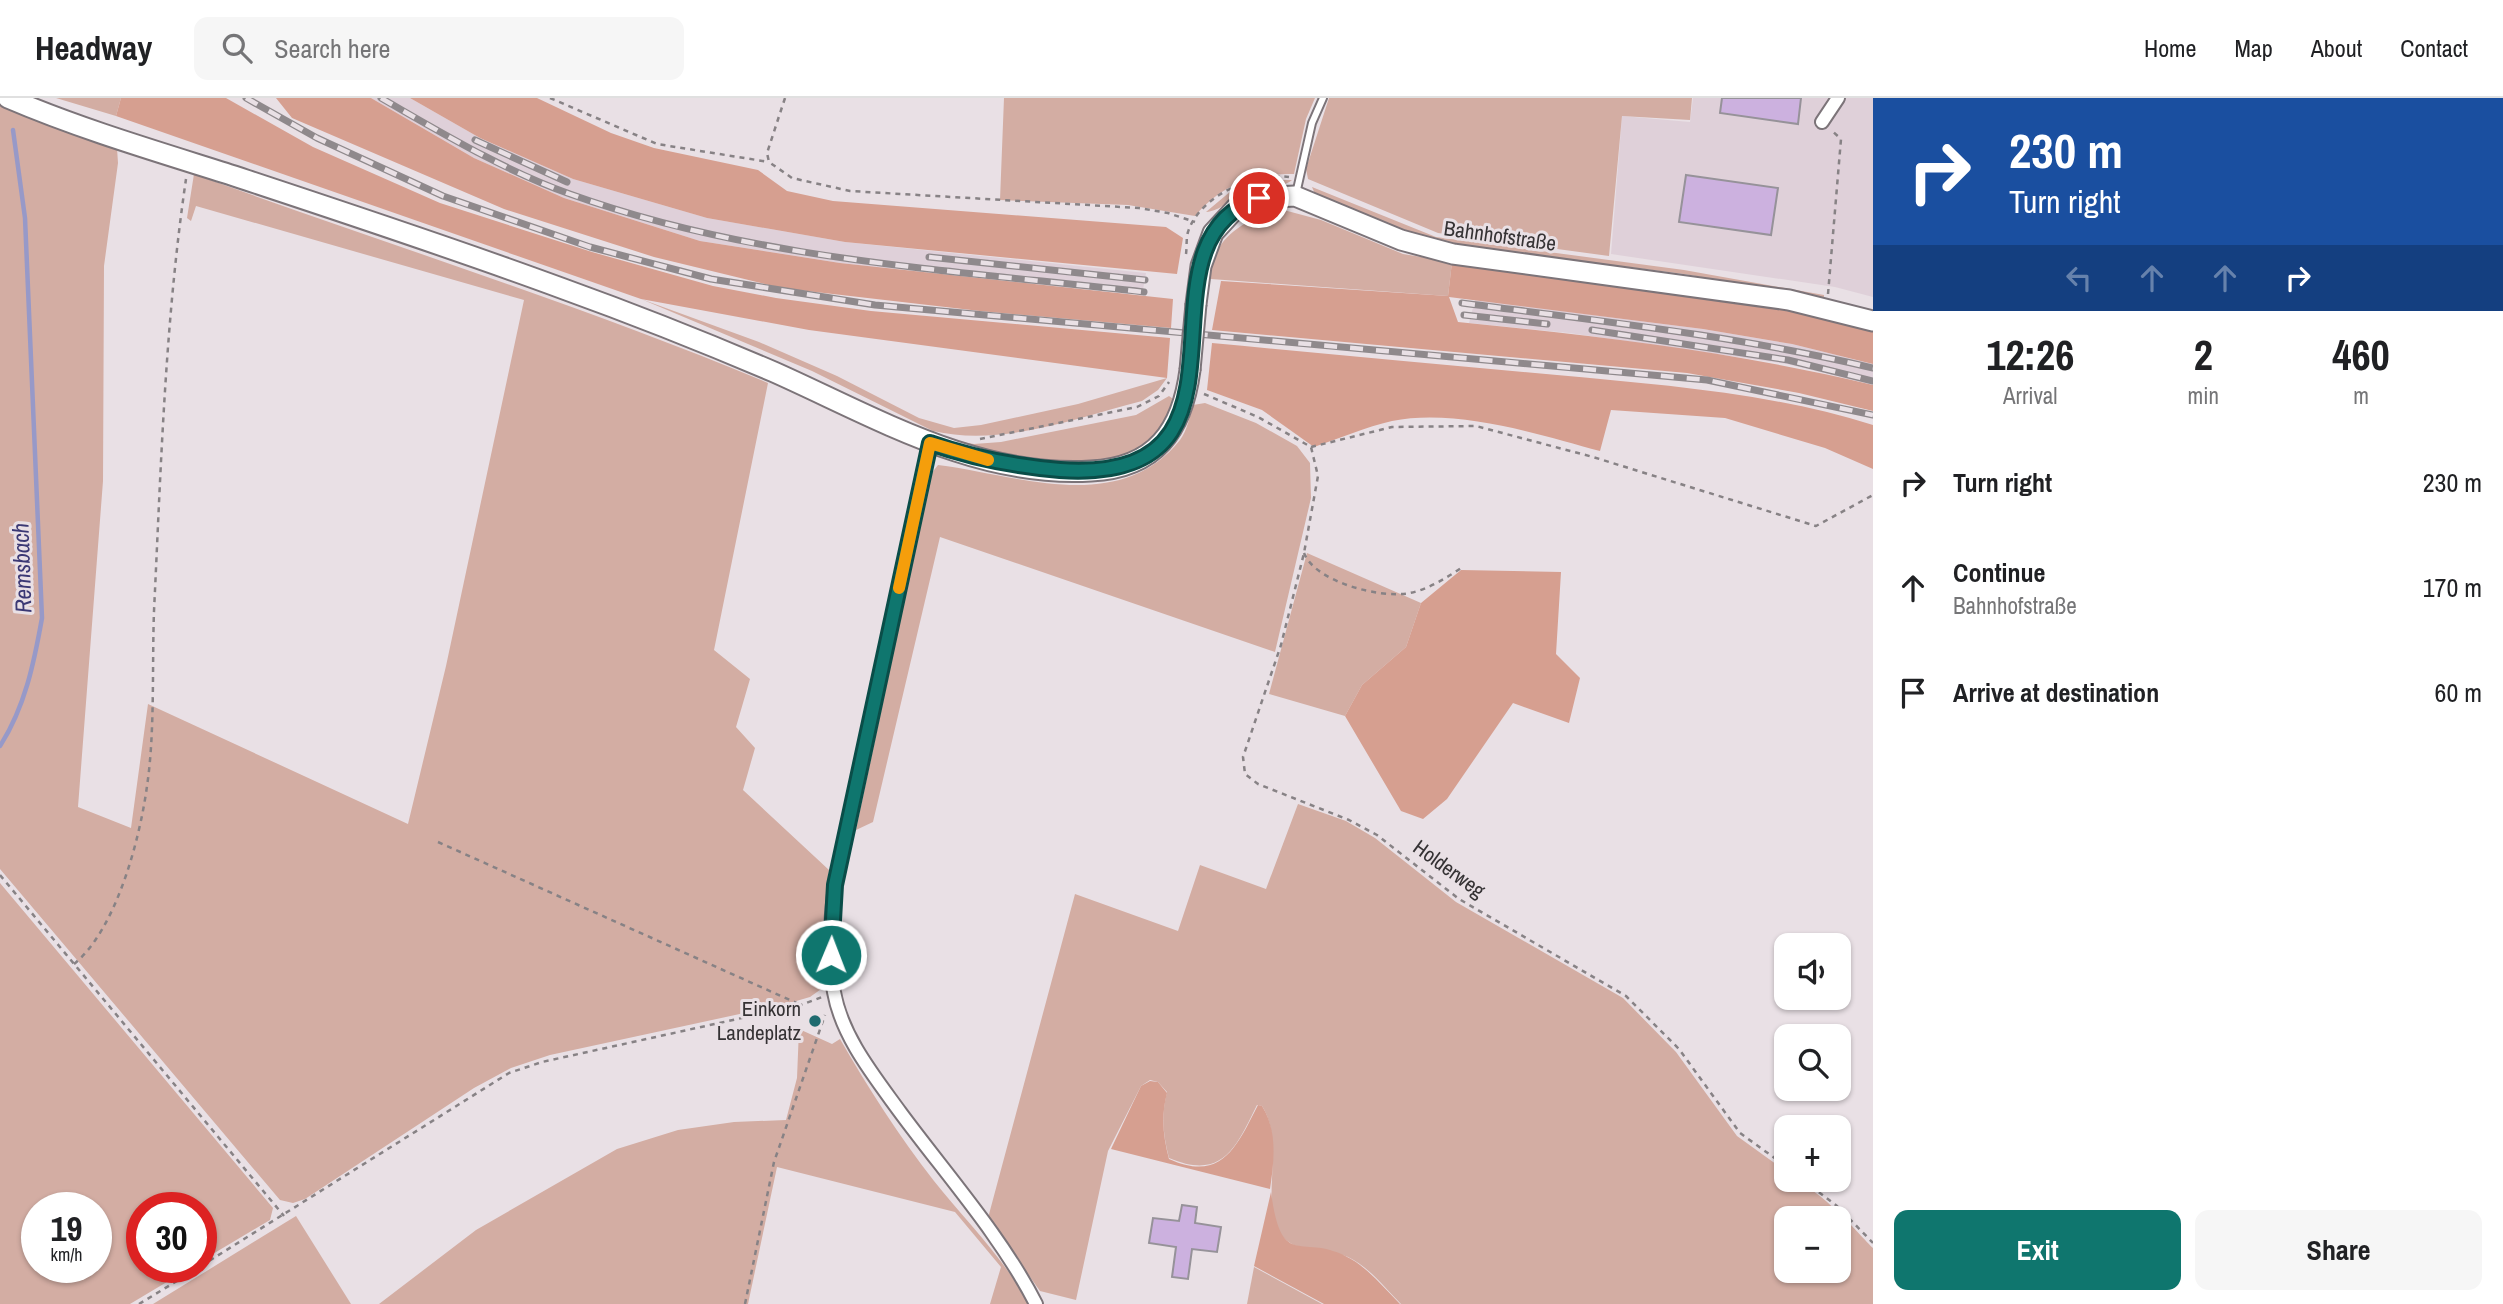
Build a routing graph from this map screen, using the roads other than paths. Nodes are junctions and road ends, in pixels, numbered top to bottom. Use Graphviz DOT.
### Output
graph roads {
  1 [pos="8,98"];
  2 [pos="1323,98"];
  3 [pos="1839,98"];
  4 [pos="1822,122"];
  5 [pos="1295,196"];
  6 [pos="1873,321"];
  7 [pos="930,443"];
  8 [pos="1036,1304"];
  1 -- 7 [label="main road, Bahnhofstraße"];
  2 -- 5 [label="lane"];
  3 -- 4 [label="street"];
  5 -- 6 [label="main road, Bahnhofstraße"];
  5 -- 7 [label="main road, Bahnhofstraße, bridge"];
  7 -- 8 [label="street"];
}
